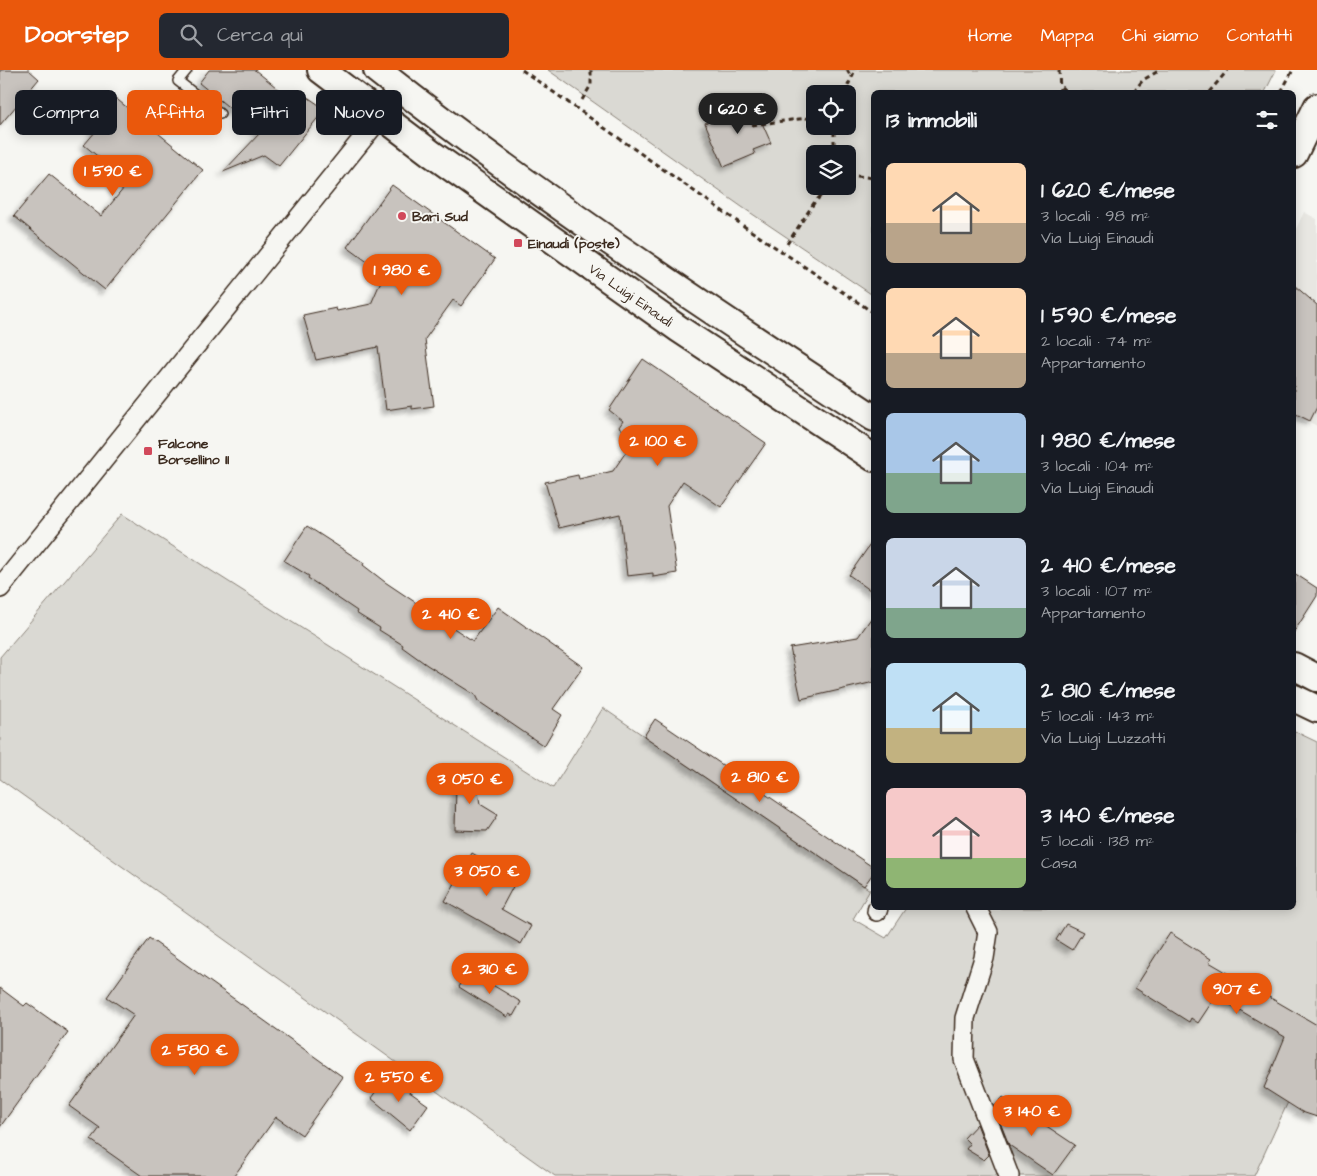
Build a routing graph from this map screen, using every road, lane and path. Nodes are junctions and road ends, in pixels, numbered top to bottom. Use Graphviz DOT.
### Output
graph roads {
  1 [pos="187,70"];
  2 [pos="320,70"];
  3 [pos="377,70"];
  4 [pos="522,70"];
  5 [pos="591,70"];
  6 [pos="847,70"];
  7 [pos="856,70"];
  8 [pos="1059,70"];
  9 [pos="1160,70"];
  10 [pos="1228,70"];
  11 [pos="1293,70"];
  12 [pos="403,78"];
  13 [pos="852,78"];
  14 [pos="848,85"];
  15 [pos="1060,86"];
  16 [pos="189,90"];
  17 [pos="347,90"];
  18 [pos="396,90"];
  19 [pos="1060,90"];
  20 [pos="1065,90"];
  21 [pos="1135,90"];
  22 [pos="1211,90"];
  23 [pos="1282,90"];
  24 [pos="582,100"];
  25 [pos="1317,107"];
  26 [pos="806,118"];
  27 [pos="752,125"];
  28 [pos="402,131"];
  29 [pos="366,135"];
  30 [pos="1296,150"];
  31 [pos="856,176"];
  32 [pos="871,178"];
  33 [pos="822,195"];
  34 [pos="787,244"];
  35 [pos="871,311"];
  36 [pos="871,416"];
  37 [pos="871,456"];
  38 [pos="0,588"];
  39 [pos="1296,667"];
  40 [pos="1317,678"];
  41 [pos="1296,699"];
  42 [pos="1317,710"];
  43 [pos="977,910"];
  44 [pos="1009,1176"];
  1 -- 16 [label="lane"];
  2 -- 17 [label="main road, Via Luigi Einaudi"];
  3 -- 12 [label="main road"];
  4 -- 35 [label="path"];
  5 -- 24 [label="path"];
  6 -- 13 [label="path"];
  7 -- 13 [label="path"];
  8 -- 15 [label="path"];
  9 -- 21 [label="path"];
  10 -- 22 [label="path"];
  11 -- 23 [label="path"];
  12 -- 18 [label="street"];
  12 -- 36 [label="main road"];
  13 -- 14 [label="path"];
  15 -- 19 [label="path"];
  15 -- 20 [label="path"];
  25 -- 30 [label="main road"];
  26 -- 27 [label="path"];
  28 -- 37 [label="main road, Via Luigi Einaudi"];
  29 -- 38 [label="street"];
  31 -- 32 [label="path"];
  33 -- 34 [label="path"];
  39 -- 40 [label="main road"];
  41 -- 42 [label="main road"];
  43 -- 44 [label="street"];
}
